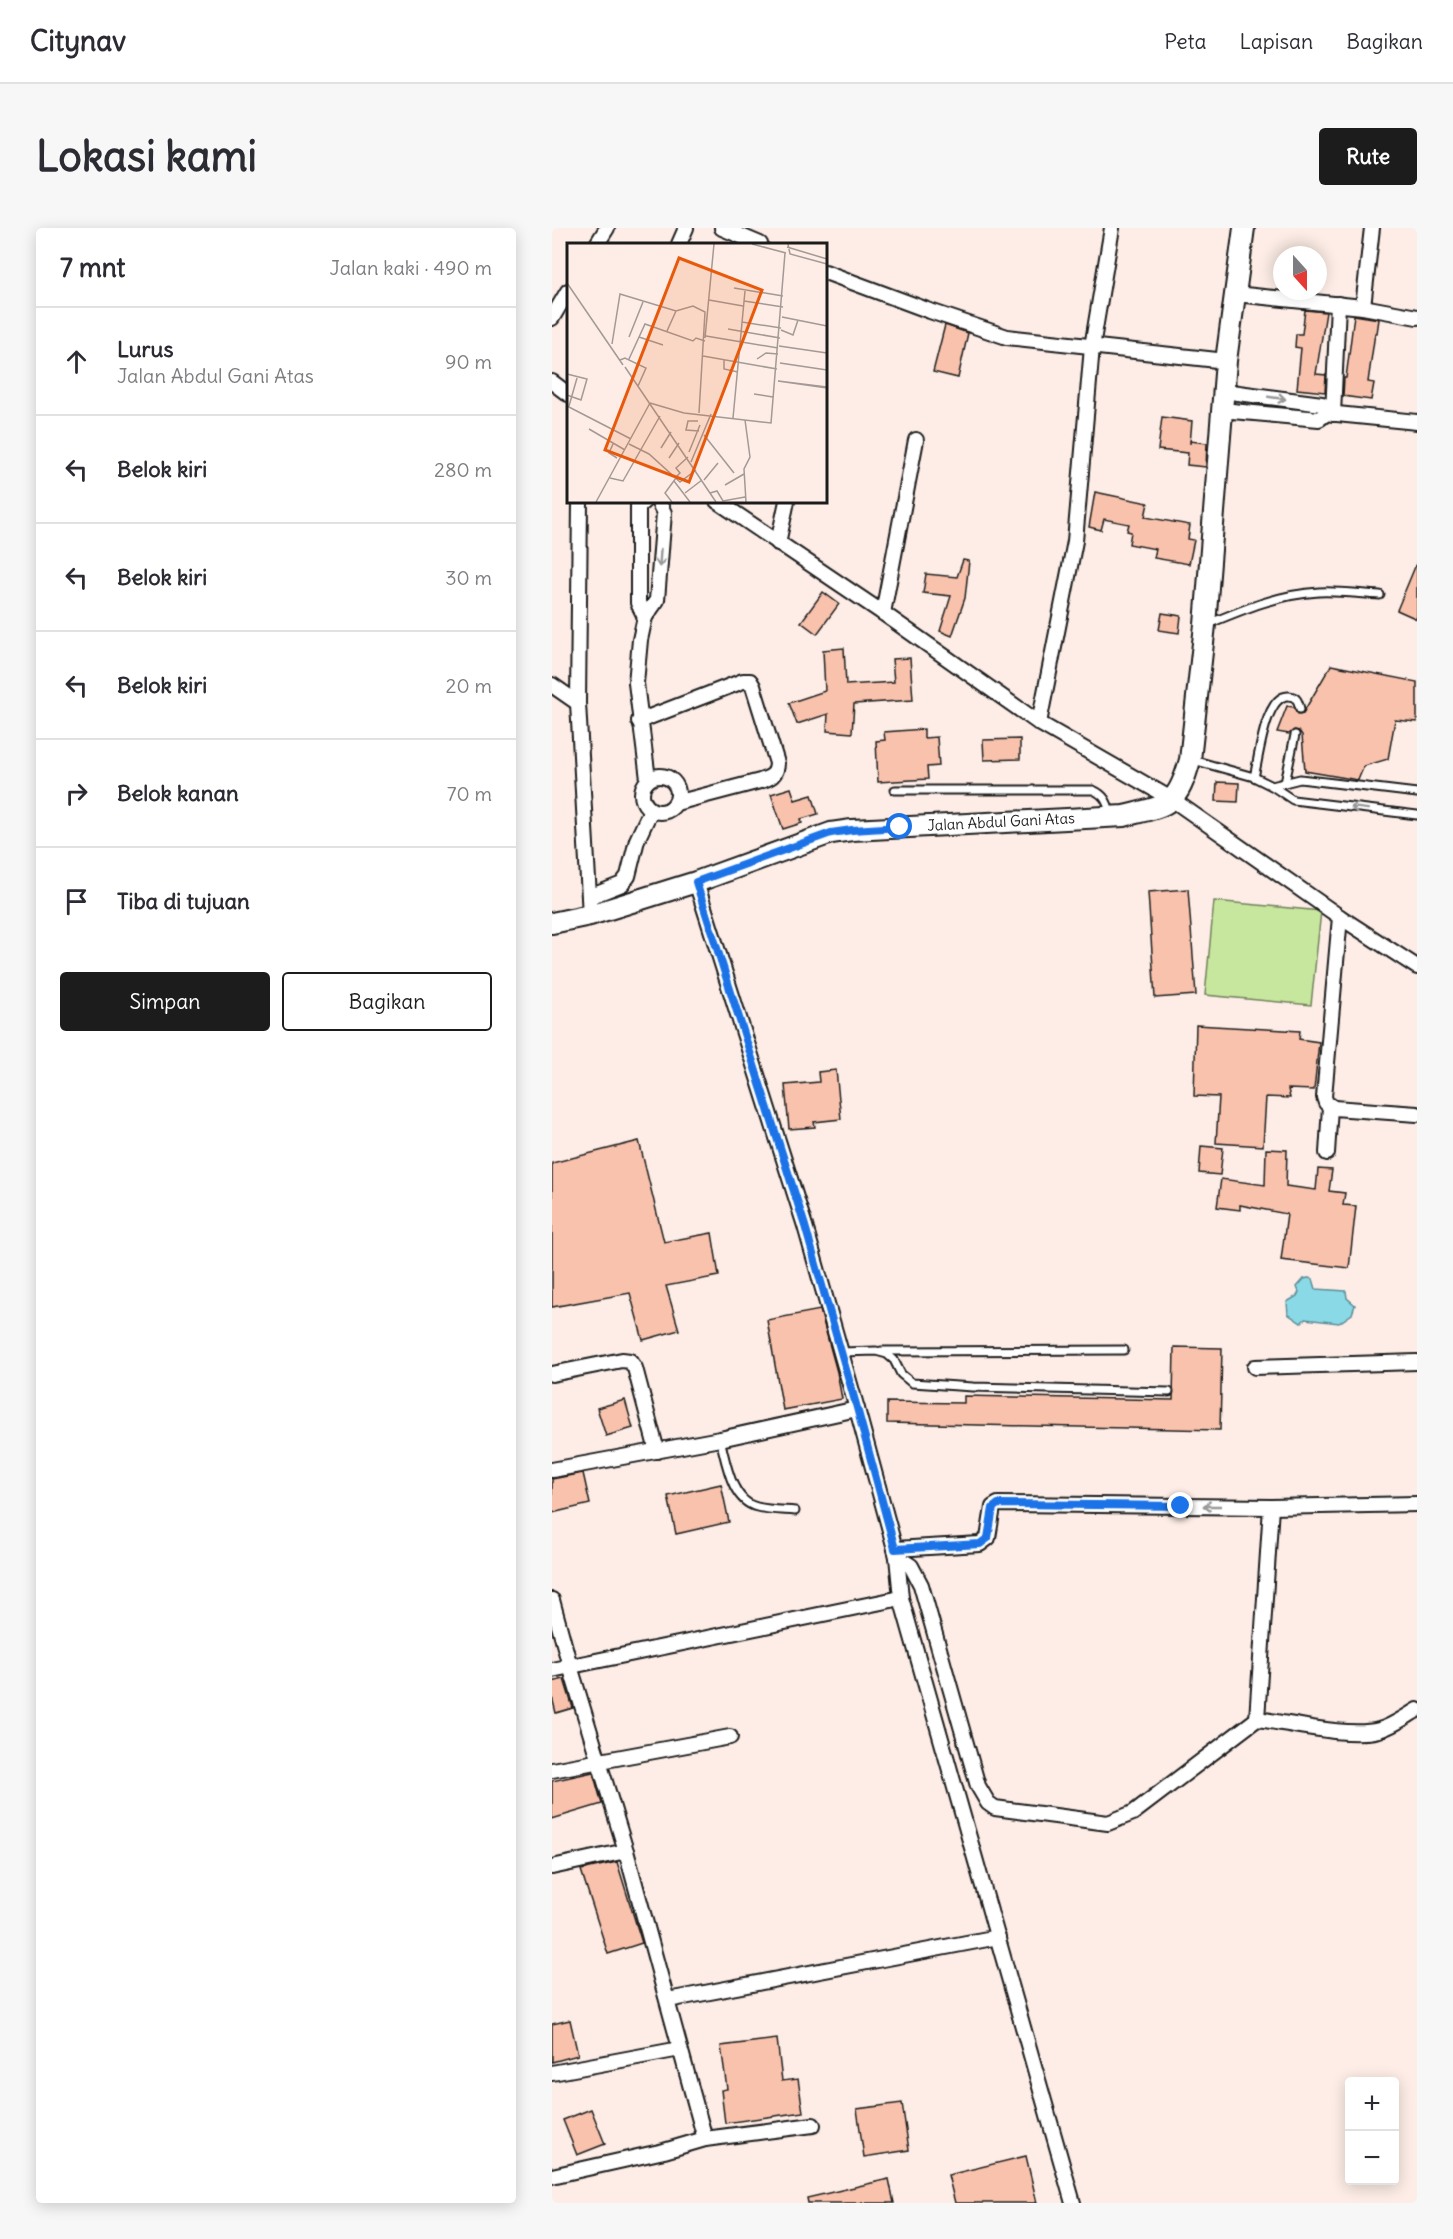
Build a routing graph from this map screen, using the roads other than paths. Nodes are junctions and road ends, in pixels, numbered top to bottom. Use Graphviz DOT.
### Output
graph roads {
  1 [pos="607,228"];
  2 [pos="686,228"];
  3 [pos="722,228"];
  4 [pos="1112,228"];
  5 [pos="1244,228"];
  6 [pos="1372,228"];
  7 [pos="598,243"];
  8 [pos="679,243"];
  9 [pos="758,243"];
  10 [pos="826,272"];
  11 [pos="567,293"];
  12 [pos="1234,294"];
  13 [pos="1338,304"];
  14 [pos="1363,307"];
  15 [pos="1417,317"];
  16 [pos="552,318"];
  17 [pos="1092,347"];
  18 [pos="1226,361"];
  19 [pos="552,382"];
  20 [pos="1223,391"];
  21 [pos="567,393"];
  22 [pos="1221,410"];
  23 [pos="1330,413"];
  24 [pos="1417,422"];
  25 [pos="916,441"];
  26 [pos="580,502"];
  27 [pos="644,502"];
  28 [pos="658,502"];
  29 [pos="718,502"];
  30 [pos="787,502"];
  31 [pos="778,543"];
  32 [pos="1380,595"];
  33 [pos="883,613"];
  34 [pos="645,617"];
  35 [pos="1205,625"];
  36 [pos="552,685"];
  37 [pos="578,703"];
  38 [pos="1300,709"];
  39 [pos="639,721"];
  40 [pos="1039,723"];
  41 [pos="1294,735"];
  42 [pos="1190,760"];
  43 [pos="1254,777"];
  44 [pos="648,780"];
  45 [pos="1285,783"];
  46 [pos="1272,786"];
  47 [pos="895,790"];
  48 [pos="1417,794"];
  49 [pos="1173,800"];
  50 [pos="676,803"];
  51 [pos="651,810"];
  52 [pos="1417,815"];
  53 [pos="1112,816"];
  54 [pos="696,882"];
  55 [pos="590,906"];
  56 [pos="1340,917"];
  57 [pos="552,923"];
  58 [pos="1417,967"];
  59 [pos="1330,1107"];
  60 [pos="1417,1114"];
  61 [pos="1327,1154"];
  62 [pos="1124,1350"];
  63 [pos="876,1351"];
  64 [pos="841,1352"];
  65 [pos="1417,1362"];
  66 [pos="1255,1367"];
  67 [pos="552,1374"];
  68 [pos="1169,1392"];
  69 [pos="857,1408"];
  70 [pos="720,1439"];
  71 [pos="657,1451"];
  72 [pos="552,1470"];
  73 [pos="1417,1504"];
  74 [pos="1270,1507"];
  75 [pos="795,1511"];
  76 [pos="896,1553"];
  77 [pos="901,1598"];
  78 [pos="552,1600"];
  79 [pos="570,1666"];
  80 [pos="552,1670"];
  81 [pos="1417,1710"];
  82 [pos="1257,1719"];
  83 [pos="730,1737"];
  84 [pos="599,1761"];
  85 [pos="552,1770"];
  86 [pos="626,1851"];
  87 [pos="552,1867"];
  88 [pos="998,1937"];
  89 [pos="668,2000"];
  90 [pos="680,2049"];
  91 [pos="552,2073"];
  92 [pos="813,2125"];
  93 [pos="705,2139"];
  94 [pos="552,2176"];
  95 [pos="1073,2203"];
  1 -- 7 [label="street"];
  2 -- 8 [label="street"];
  3 -- 9 [label="street"];
  4 -- 17 [label="street"];
  5 -- 12 [label="street"];
  6 -- 14 [label="street"];
  10 -- 17 [label="street"];
  11 -- 16 [label="street"];
  12 -- 13 [label="street"];
  12 -- 18 [label="street"];
  13 -- 14 [label="street"];
  13 -- 23 [label="street"];
  14 -- 15 [label="street"];
  17 -- 18 [label="street"];
  17 -- 40 [label="street"];
  18 -- 20 [label="street"];
  19 -- 21 [label="street"];
  20 -- 22 [label="street"];
  20 -- 23 [label="street, one-way"];
  22 -- 23 [label="street"];
  22 -- 35 [label="street"];
  23 -- 24 [label="street"];
  25 -- 33 [label="street"];
  26 -- 37 [label="street"];
  27 -- 34 [label="street"];
  28 -- 34 [label="street, one-way"];
  29 -- 31 [label="street"];
  30 -- 31 [label="street"];
  31 -- 33 [label="street"];
  32 -- 35 [label="lane"];
  33 -- 40 [label="street"];
  34 -- 39 [label="street"];
  35 -- 42 [label="street"];
  36 -- 37 [label="street"];
  37 -- 55 [label="street"];
  38 -- 43 [label="lane"];
  39 -- 44 [label="street"];
  39 -- 50 [label="street"];
  40 -- 49 [label="street"];
  41 -- 45 [label="lane"];
  42 -- 43 [label="lane"];
  42 -- 49 [label="street"];
  43 -- 46 [label="lane"];
  44 -- 50 [label="street"];
  44 -- 51 [label="street"];
  45 -- 46 [label="lane"];
  45 -- 48 [label="lane"];
  52 -- 46 [label="lane, one-way"];
  47 -- 53 [label="lane"];
  49 -- 53 [label="street, Jalan Abdul Gani Atas"];
  49 -- 56 [label="street"];
  50 -- 51 [label="street"];
  51 -- 55 [label="street"];
  53 -- 54 [label="street, Jalan Abdul Gani Atas"];
  54 -- 55 [label="street, Jalan Abdul Gani Atas"];
  54 -- 64 [label="street"];
  55 -- 57 [label="street, Jalan Abdul Gani Atas"];
  56 -- 58 [label="street"];
  56 -- 59 [label="street"];
  59 -- 60 [label="street"];
  59 -- 61 [label="street"];
  62 -- 63 [label="lane"];
  63 -- 64 [label="lane"];
  63 -- 68 [label="lane"];
  64 -- 69 [label="street"];
  65 -- 66 [label="street"];
  67 -- 71 [label="street"];
  69 -- 70 [label="street"];
  69 -- 76 [label="street"];
  70 -- 71 [label="street"];
  70 -- 75 [label="lane"];
  71 -- 72 [label="street"];
  73 -- 74 [label="street"];
  74 -- 76 [label="street, one-way"];
  74 -- 82 [label="street"];
  76 -- 77 [label="street"];
  76 -- 82 [label="street"];
  77 -- 79 [label="street"];
  77 -- 88 [label="street"];
  78 -- 79 [label="street"];
  79 -- 80 [label="street"];
  79 -- 84 [label="street"];
  81 -- 82 [label="street"];
  83 -- 84 [label="street"];
  84 -- 85 [label="street"];
  84 -- 86 [label="street"];
  86 -- 87 [label="street"];
  86 -- 89 [label="street"];
  88 -- 89 [label="street"];
  88 -- 95 [label="street"];
  89 -- 90 [label="street"];
  90 -- 91 [label="street"];
  90 -- 93 [label="street"];
  92 -- 93 [label="street"];
  93 -- 94 [label="street"];
}
